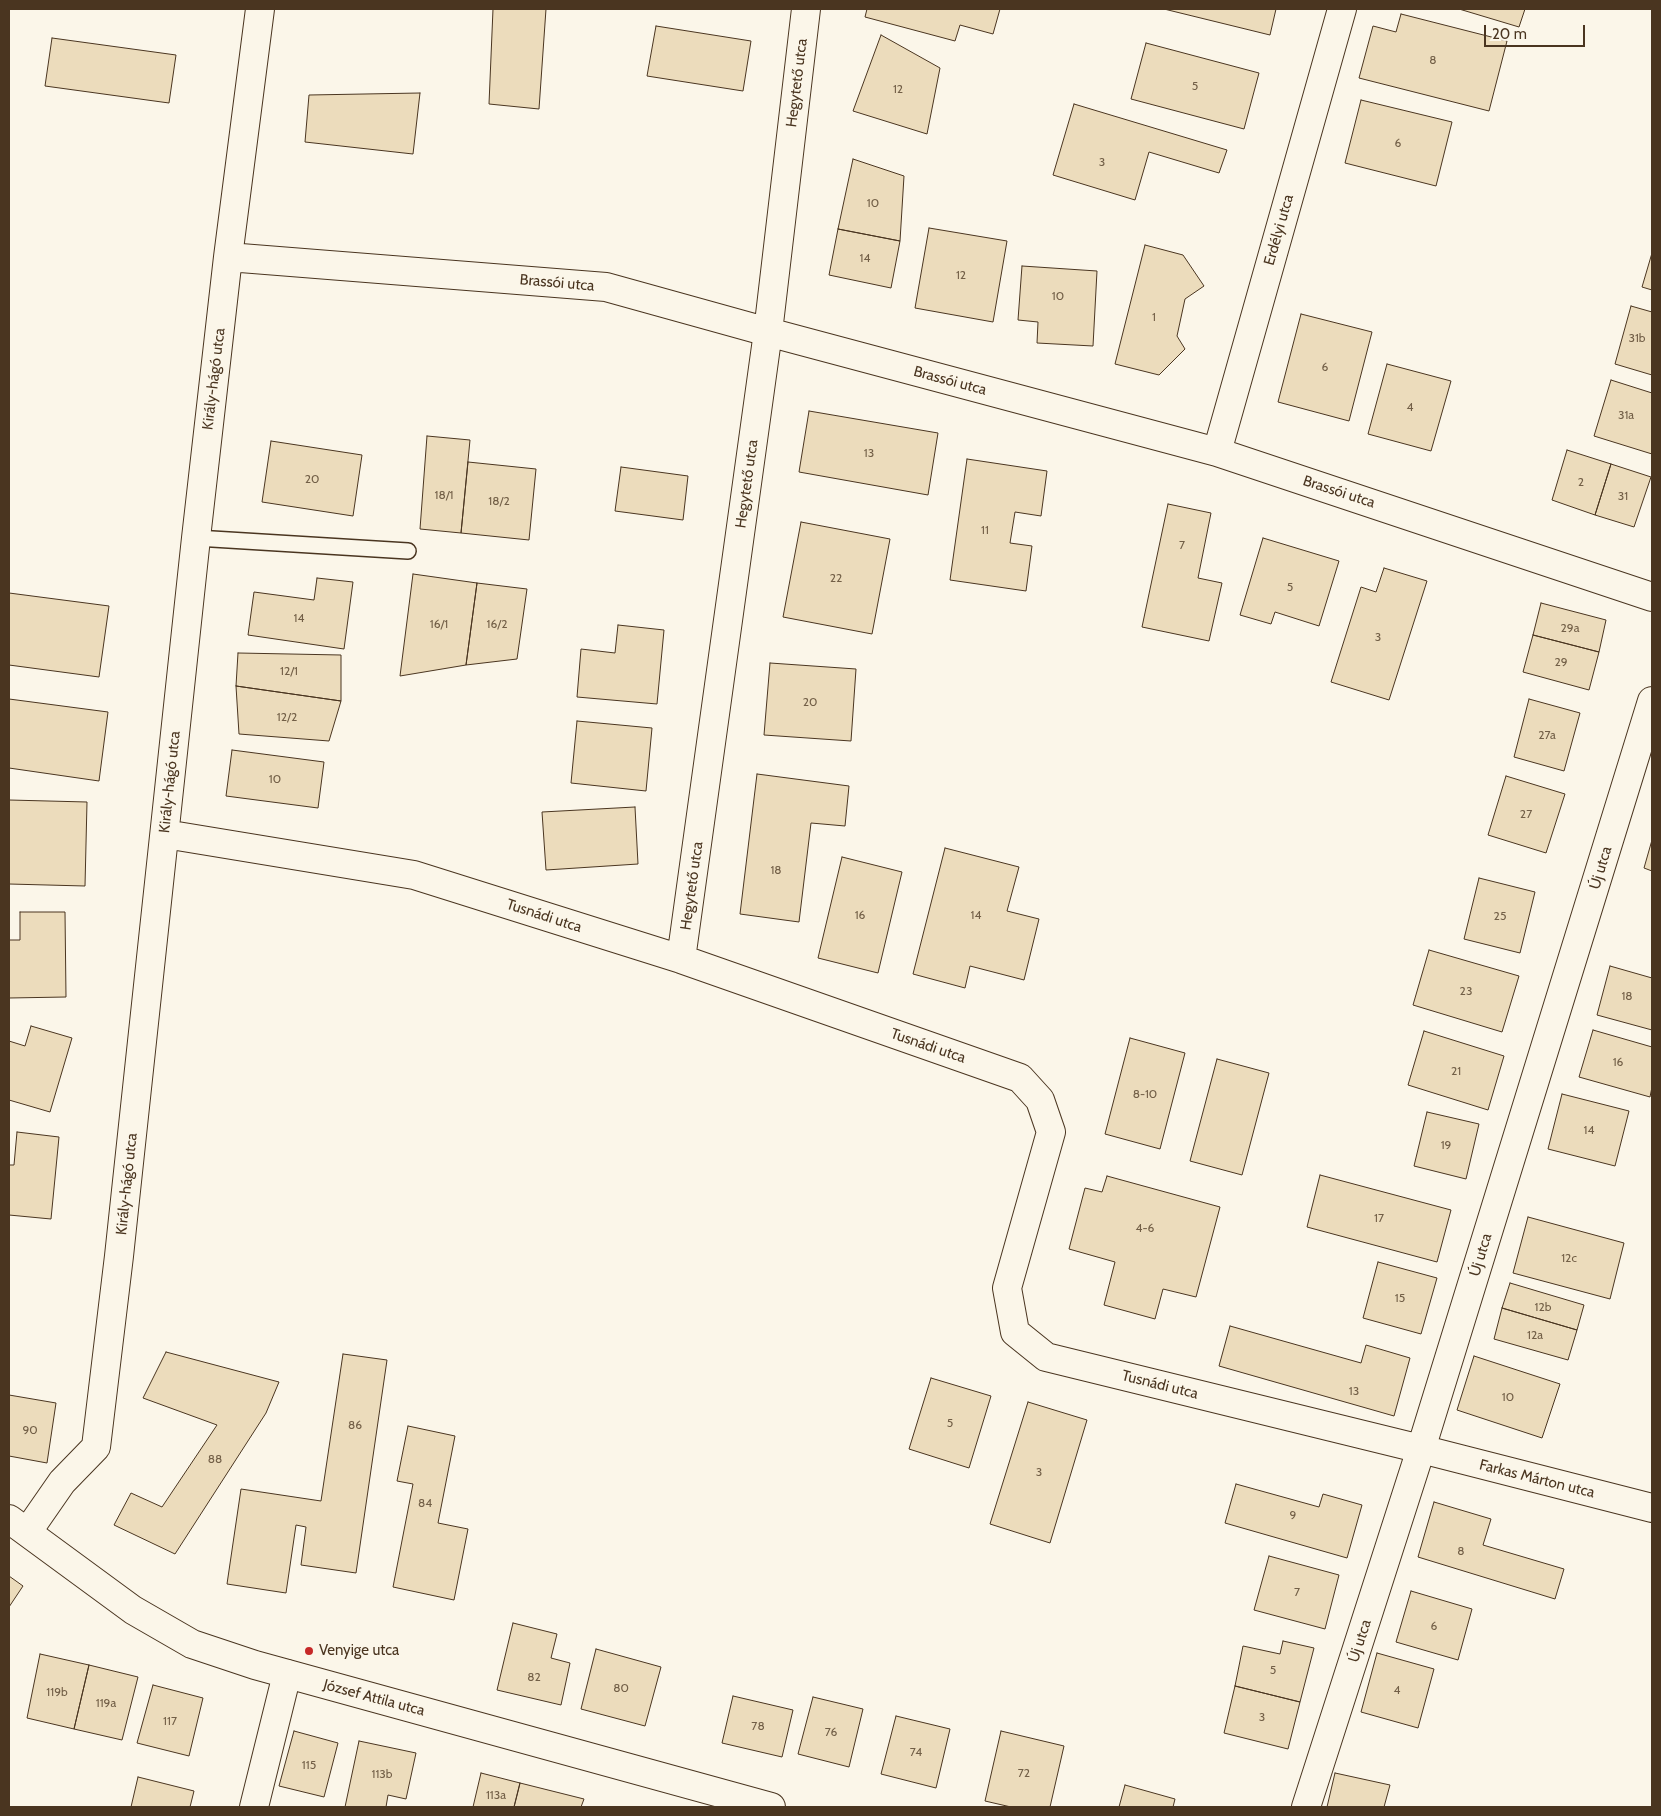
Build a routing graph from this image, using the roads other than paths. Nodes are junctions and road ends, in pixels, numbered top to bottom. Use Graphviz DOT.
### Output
graph roads {
  1 [pos="260,9"];
  2 [pos="806,9"];
  3 [pos="1342,9"];
  4 [pos="228,257"];
  5 [pos="768,332"];
  6 [pos="1217,452"];
  7 [pos="196,538"];
  8 [pos="408,551"];
  9 [pos="1652,597"];
  10 [pos="1652,702"];
  11 [pos="165,834"];
  12 [pos="682,959"];
  13 [pos="1421,1449"];
  14 [pos="1652,1508"];
  15 [pos="18,1525"];
  16 [pos="287,1674"];
  17 [pos="254,1807"];
  18 [pos="771,1807"];
  19 [pos="1306,1807"];
  1 -- 4 [label="street, Király-hágó utca"];
  2 -- 5 [label="street, Hegytető utca"];
  3 -- 6 [label="street, Erdélyi utca"];
  4 -- 5 [label="street, Brassói utca"];
  4 -- 7 [label="street, Király-hágó utca"];
  5 -- 6 [label="street, Brassói utca"];
  5 -- 12 [label="street, Hegytető utca"];
  6 -- 9 [label="street, Brassói utca"];
  7 -- 8 [label="lane"];
  7 -- 11 [label="street, Király-hágó utca"];
  10 -- 13 [label="street, Új utca"];
  11 -- 12 [label="street, Tusnádi utca"];
  11 -- 15 [label="street, Király-hágó utca"];
  12 -- 13 [label="street, Tusnádi utca"];
  13 -- 14 [label="street, Farkas Márton utca"];
  13 -- 19 [label="street, Új utca"];
  15 -- 16 [label="street, József Attila utca"];
  16 -- 17 [label="street"];
  16 -- 18 [label="street, József Attila utca"];
}
